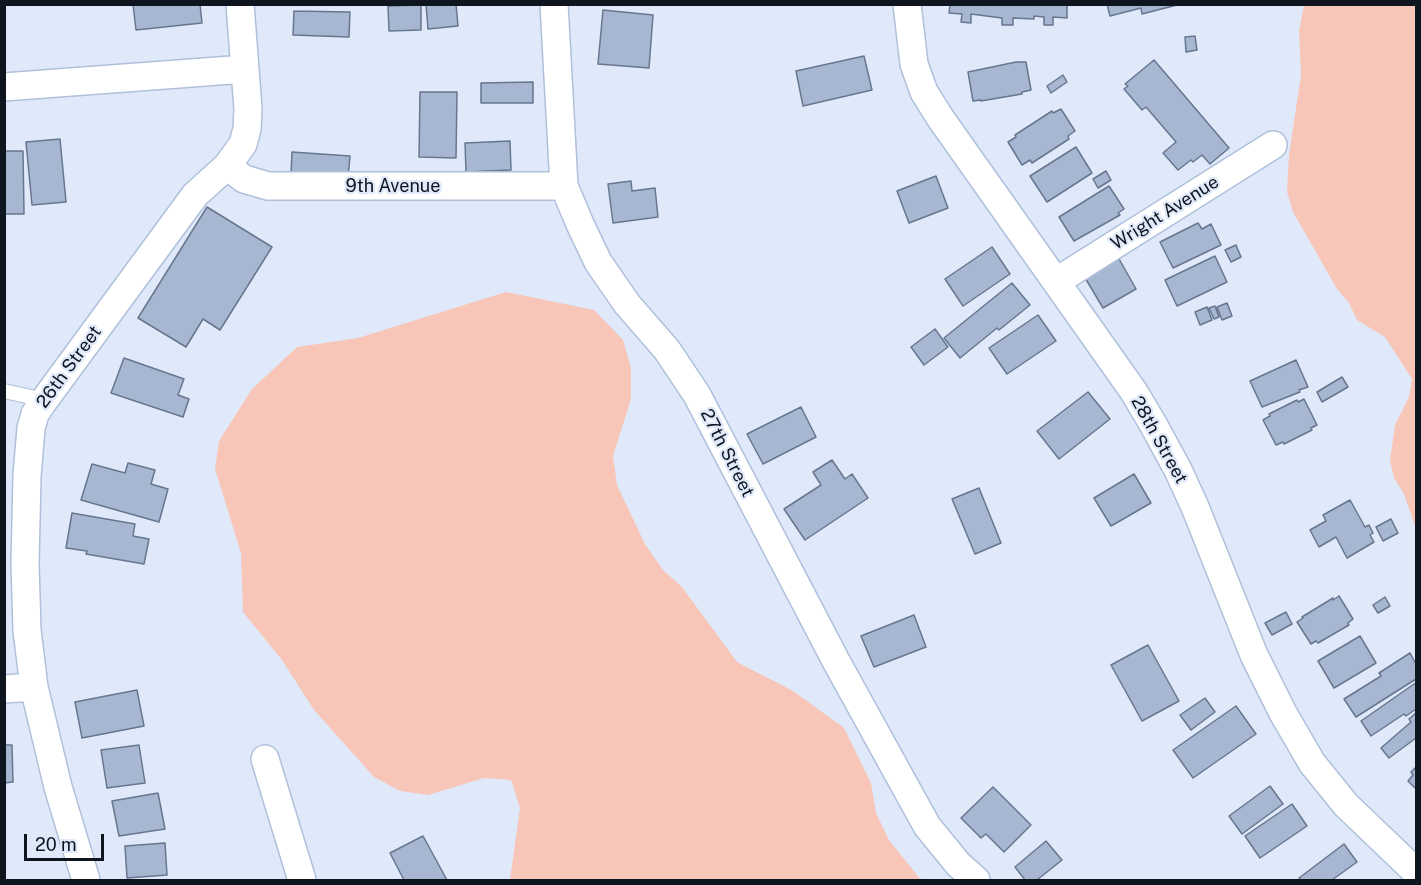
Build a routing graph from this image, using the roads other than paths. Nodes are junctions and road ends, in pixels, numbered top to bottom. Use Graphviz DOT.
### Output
graph roads {
  1 [pos="240,4"];
  2 [pos="554,4"];
  3 [pos="907,4"];
  4 [pos="244,69"];
  5 [pos="4,87"];
  6 [pos="1274,145"];
  7 [pos="227,166"];
  8 [pos="564,186"];
  9 [pos="1057,281"];
  10 [pos="4,391"];
  11 [pos="37,399"];
  12 [pos="34,687"];
  13 [pos="4,689"];
  14 [pos="266,759"];
  15 [pos="1414,865"];
  16 [pos="86,880"];
  17 [pos="302,880"];
  18 [pos="976,880"];
  1 -- 4 [label="street, 26th Street"];
  2 -- 8 [label="street, 27th Street"];
  3 -- 9 [label="street, 28th Street"];
  4 -- 5 [label="street"];
  4 -- 7 [label="street, 26th Street"];
  6 -- 9 [label="street, Wright Avenue"];
  7 -- 8 [label="street, 9th Avenue"];
  7 -- 11 [label="street, 26th Street"];
  8 -- 18 [label="street, 27th Street"];
  9 -- 15 [label="street, 28th Street"];
  10 -- 11 [label="lane"];
  11 -- 12 [label="street, 26th Street"];
  12 -- 13 [label="street"];
  12 -- 16 [label="street, 26th Street"];
  14 -- 17 [label="street"];
}
